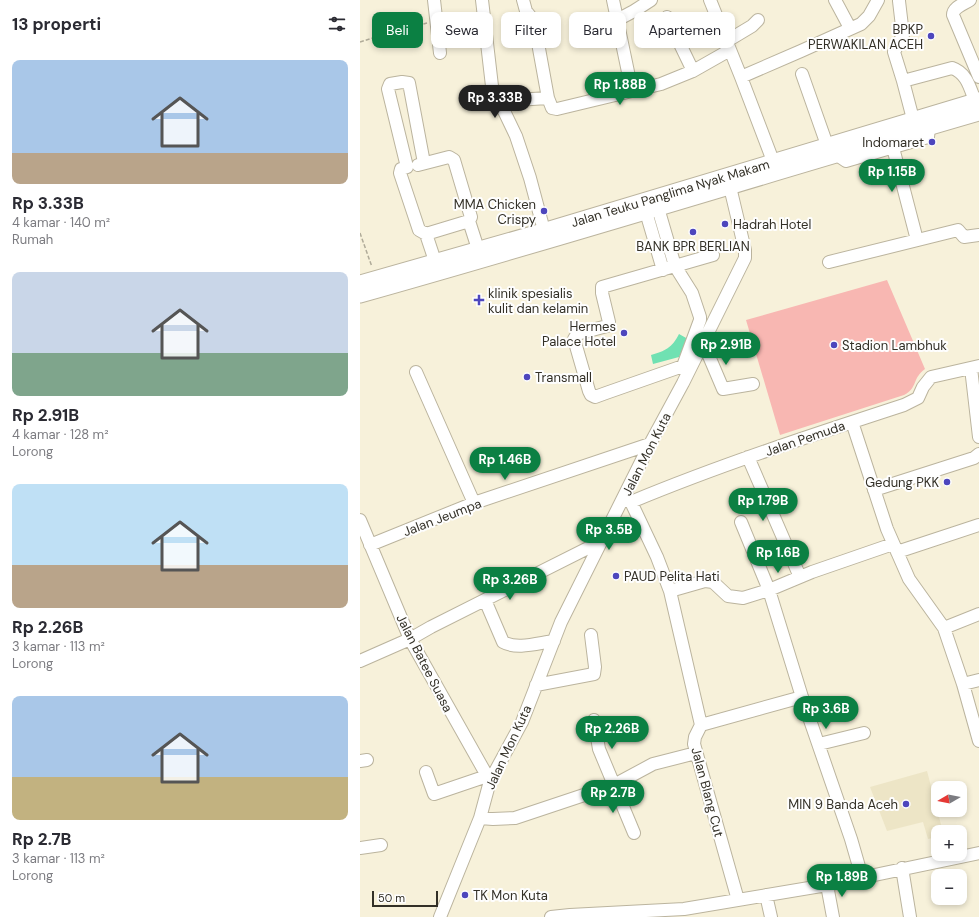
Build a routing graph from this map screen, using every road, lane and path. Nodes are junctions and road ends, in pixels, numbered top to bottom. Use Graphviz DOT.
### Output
graph roads {
  1 [pos="434,0"];
  2 [pos="482,0"];
  3 [pos="523,0"];
  4 [pos="613,0"];
  5 [pos="651,0"];
  6 [pos="710,0"];
  7 [pos="835,0"];
  8 [pos="878,0"];
  9 [pos="970,0"];
  10 [pos="899,1"];
  11 [pos="436,12"];
  12 [pos="615,12"];
  13 [pos="715,12"];
  14 [pos="626,15"];
  15 [pos="758,20"];
  16 [pos="431,22"];
  17 [pos="850,28"];
  18 [pos="735,41"];
  19 [pos="360,42"];
  20 [pos="440,48"];
  21 [pos="623,48"];
  22 [pos="682,48"];
  23 [pos="726,48"];
  24 [pos="730,48"];
  25 [pos="440,53"];
  26 [pos="693,71"];
  27 [pos="802,74"];
  28 [pos="741,77"];
  29 [pos="979,77"];
  30 [pos="903,81"];
  31 [pos="632,91"];
  32 [pos="548,98"];
  33 [pos="499,101"];
  34 [pos="978,105"];
  35 [pos="913,119"];
  36 [pos="862,141"];
  37 [pos="892,143"];
  38 [pos="827,145"];
  39 [pos="839,154"];
  40 [pos="773,161"];
  41 [pos="424,163"];
  42 [pos="407,168"];
  43 [pos="730,187"];
  44 [pos="656,206"];
  45 [pos="469,221"];
  46 [pos="360,233"];
  47 [pos="426,234"];
  48 [pos="979,235"];
  49 [pos="545,236"];
  50 [pos="917,240"];
  51 [pos="478,249"];
  52 [pos="713,255"];
  53 [pos="435,261"];
  54 [pos="829,262"];
  55 [pos="675,266"];
  56 [pos="663,270"];
  57 [pos="375,278"];
  58 [pos="360,283"];
  59 [pos="360,296"];
  60 [pos="703,342"];
  61 [pos="975,367"];
  62 [pos="416,372"];
  63 [pos="753,384"];
  64 [pos="852,422"];
  65 [pos="979,437"];
  66 [pos="650,444"];
  67 [pos="979,454"];
  68 [pos="748,457"];
  69 [pos="874,490"];
  70 [pos="626,501"];
  71 [pos="474,504"];
  72 [pos="360,520"];
  73 [pos="741,522"];
  74 [pos="979,525"];
  75 [pos="600,542"];
  76 [pos="370,545"];
  77 [pos="895,548"];
  78 [pos="800,577"];
  79 [pos="769,590"];
  80 [pos="670,591"];
  81 [pos="485,600"];
  82 [pos="979,614"];
  83 [pos="944,628"];
  84 [pos="590,635"];
  85 [pos="410,639"];
  86 [pos="554,641"];
  87 [pos="360,661"];
  88 [pos="979,680"];
  89 [pos="963,684"];
  90 [pos="536,685"];
  91 [pos="802,697"];
  92 [pos="594,720"];
  93 [pos="701,725"];
  94 [pos="864,733"];
  95 [pos="979,741"];
  96 [pos="819,744"];
  97 [pos="696,753"];
  98 [pos="426,772"];
  99 [pos="488,778"];
  100 [pos="614,785"];
  101 [pos="480,818"];
  102 [pos="634,833"];
  103 [pos="381,844"];
  104 [pos="360,848"];
  105 [pos="979,853"];
  106 [pos="902,868"];
  107 [pos="862,877"];
  108 [pos="826,885"];
  109 [pos="766,895"];
  110 [pos="738,900"];
  111 [pos="660,914"];
  112 [pos="440,917"];
  113 [pos="551,917"];
  114 [pos="771,917"];
  115 [pos="833,917"];
  116 [pos="910,917"];
  1 -- 11 [label="street"];
  2 -- 33 [label="street"];
  3 -- 32 [label="street"];
  4 -- 12 [label="street"];
  5 -- 14 [label="street"];
  6 -- 13 [label="street"];
  7 -- 17 [label="street"];
  8 -- 17 [label="street"];
  9 -- 29 [label="street"];
  10 -- 30 [label="street"];
  15 -- 18 [label="street"];
  16 -- 19 [label="path"];
  17 -- 28 [label="street"];
  20 -- 25 [label="street"];
  21 -- 31 [label="street"];
  22 -- 26 [label="street"];
  23 -- 26 [label="street"];
  24 -- 28 [label="street"];
  26 -- 31 [label="street"];
  27 -- 38 [label="street"];
  28 -- 40 [label="street"];
  30 -- 34 [label="street"];
  30 -- 35 [label="street"];
  31 -- 32 [label="street"];
  32 -- 33 [label="street"];
  33 -- 49 [label="street"];
  34 -- 35 [label="main road, Jalan Teuku Panglima Nyak Makam"];
  34 -- 37 [label="main road, Jalan Teuku Panglima Nyak Makam"];
  35 -- 36 [label="main road, Jalan Teuku Panglima Nyak Makam"];
  36 -- 37 [label="main road, Jalan Teuku Panglima Nyak Makam"];
  36 -- 38 [label="main road, Jalan Teuku Panglima Nyak Makam"];
  36 -- 39 [label="main road, Jalan Teuku Panglima Nyak Makam"];
  37 -- 39 [label="street"];
  37 -- 50 [label="street"];
  38 -- 40 [label="main road, Jalan Teuku Panglima Nyak Makam"];
  39 -- 43 [label="main road, Jalan Teuku Panglima Nyak Makam"];
  40 -- 44 [label="main road, Jalan Teuku Panglima Nyak Makam"];
  41 -- 42 [label="street"];
  41 -- 42 [label="street"];
  41 -- 45 [label="street"];
  42 -- 47 [label="street"];
  43 -- 44 [label="main road, Jalan Teuku Panglima Nyak Makam"];
  43 -- 60 [label="street, Jalan Mon Kuta"];
  44 -- 49 [label="main road, Jalan Teuku Panglima Nyak Makam"];
  44 -- 49 [label="main road, Jalan Teuku Panglima Nyak Makam"];
  44 -- 55 [label="street"];
  44 -- 56 [label="street"];
  45 -- 47 [label="street"];
  45 -- 51 [label="street"];
  46 -- 57 [label="path"];
  47 -- 53 [label="street"];
  48 -- 50 [label="street"];
  49 -- 51 [label="main road, Jalan Teuku Panglima Nyak Makam"];
  49 -- 59 [label="main road, Jalan Teuku Panglima Nyak Makam"];
  50 -- 54 [label="street"];
  51 -- 53 [label="main road, Jalan Teuku Panglima Nyak Makam"];
  52 -- 55 [label="street"];
  53 -- 57 [label="main road, Jalan Teuku Panglima Nyak Makam"];
  55 -- 56 [label="street"];
  55 -- 56 [label="street"];
  57 -- 58 [label="main road, Jalan Teuku Panglima Nyak Makam"];
  60 -- 63 [label="street"];
  60 -- 66 [label="street, Jalan Mon Kuta"];
  61 -- 64 [label="street, Jalan Pemuda"];
  61 -- 65 [label="street"];
  62 -- 71 [label="street"];
  64 -- 68 [label="street, Jalan Pemuda"];
  64 -- 69 [label="street"];
  66 -- 70 [label="street, Jalan Mon Kuta"];
  66 -- 71 [label="street, Jalan Jeumpa"];
  67 -- 69 [label="street"];
  68 -- 70 [label="street, Jalan Pemuda"];
  68 -- 78 [label="street"];
  69 -- 77 [label="street"];
  70 -- 75 [label="street, Jalan Mon Kuta"];
  70 -- 80 [label="street"];
  71 -- 76 [label="street, Jalan Jeumpa"];
  72 -- 76 [label="street, Jalan Batee Suasa"];
  73 -- 79 [label="street"];
  74 -- 77 [label="street"];
  75 -- 81 [label="street"];
  75 -- 86 [label="street, Jalan Mon Kuta"];
  76 -- 85 [label="street, Jalan Batee Suasa"];
  77 -- 78 [label="street"];
  77 -- 83 [label="street"];
  78 -- 79 [label="street"];
  79 -- 80 [label="street"];
  79 -- 91 [label="street"];
  80 -- 93 [label="street"];
  81 -- 85 [label="street"];
  81 -- 86 [label="street"];
  82 -- 83 [label="street"];
  83 -- 89 [label="street"];
  84 -- 90 [label="street"];
  85 -- 87 [label="street"];
  85 -- 99 [label="street, Jalan Batee Suasa"];
  86 -- 90 [label="street, Jalan Mon Kuta"];
  88 -- 89 [label="street"];
  89 -- 95 [label="street"];
  90 -- 99 [label="street, Jalan Mon Kuta"];
  91 -- 93 [label="street"];
  91 -- 96 [label="street"];
  92 -- 100 [label="street"];
  93 -- 97 [label="street, Jalan Blang Cut"];
  94 -- 96 [label="street"];
  96 -- 107 [label="street"];
  97 -- 100 [label="street"];
  97 -- 110 [label="street, Jalan Blang Cut"];
  98 -- 99 [label="street"];
  99 -- 101 [label="street, Jalan Mon Kuta"];
  100 -- 101 [label="street"];
  100 -- 102 [label="street"];
  101 -- 112 [label="street, Jalan Mon Kuta"];
  103 -- 104 [label="street"];
  105 -- 106 [label="street"];
  106 -- 107 [label="street"];
  106 -- 116 [label="street"];
  107 -- 108 [label="street"];
  108 -- 109 [label="street"];
  108 -- 115 [label="street"];
  109 -- 110 [label="street"];
  109 -- 114 [label="street"];
  110 -- 111 [label="street"];
  111 -- 113 [label="street"];
}
